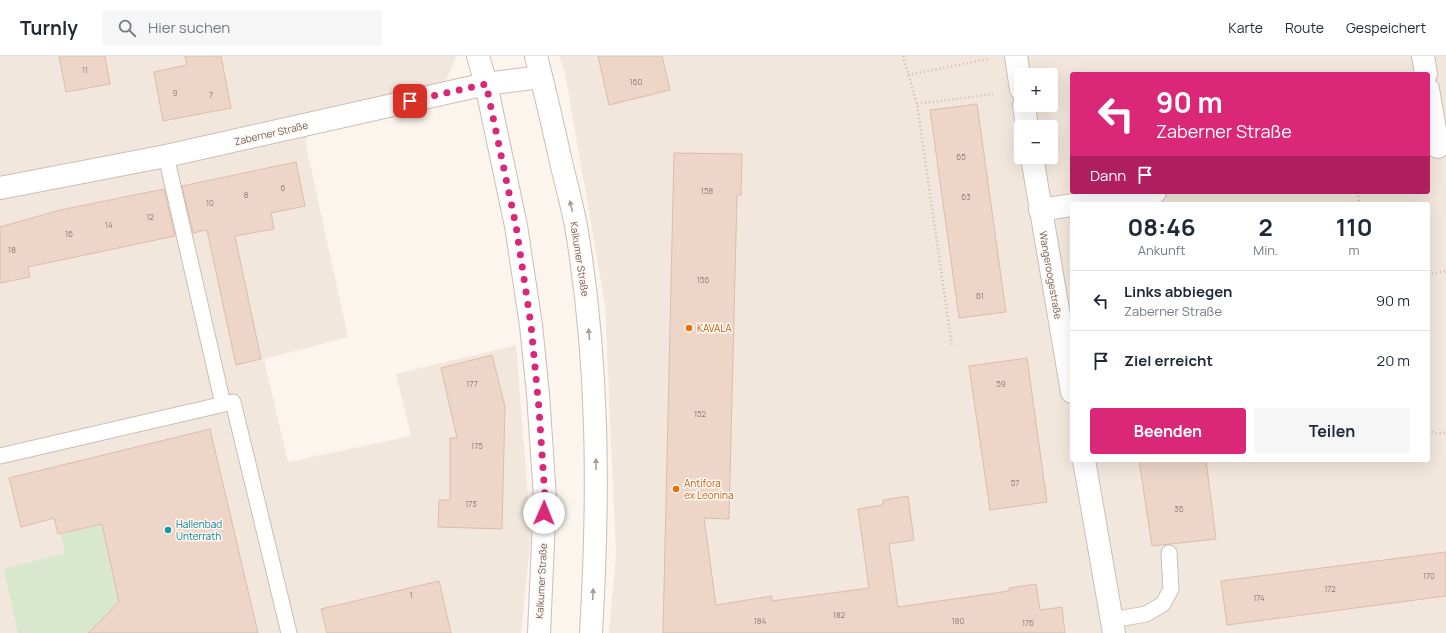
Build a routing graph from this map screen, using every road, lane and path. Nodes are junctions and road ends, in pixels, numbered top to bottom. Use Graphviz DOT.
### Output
graph roads {
  1 [pos="478,56"];
  2 [pos="536,56"];
  3 [pos="904,56"];
  4 [pos="1016,56"];
  5 [pos="1422,56"];
  6 [pos="990,59"];
  7 [pos="1018,68"];
  8 [pos="1426,72"];
  9 [pos="908,75"];
  10 [pos="541,78"];
  11 [pos="486,84"];
  12 [pos="999,93"];
  13 [pos="1430,102"];
  14 [pos="917,104"];
  15 [pos="1437,147"];
  16 [pos="166,156"];
  17 [pos="1033,164"];
  18 [pos="0,188"];
  19 [pos="1143,194"];
  20 [pos="1093,202"];
  21 [pos="1070,205"];
  22 [pos="1040,210"];
  23 [pos="1446,271"];
  24 [pos="1430,274"];
  25 [pos="952,346"];
  26 [pos="1070,381"];
  27 [pos="223,404"];
  28 [pos="1430,432"];
  29 [pos="1446,433"];
  30 [pos="0,456"];
  31 [pos="1084,462"];
  32 [pos="1169,553"];
  33 [pos="1113,627"];
  34 [pos="289,633"];
  35 [pos="539,633"];
  36 [pos="591,633"];
  1 -- 11 [label="street, Kalkumer Straße"];
  2 -- 10 [label="street, Kalkumer Straße"];
  3 -- 9 [label="path"];
  4 -- 7 [label="street"];
  5 -- 8 [label="street"];
  6 -- 9 [label="path"];
  9 -- 14 [label="path"];
  10 -- 11 [label="street, Zaberner Straße"];
  36 -- 10 [label="street, Kalkumer Straße, one-way"];
  11 -- 16 [label="street, Zaberner Straße"];
  11 -- 35 [label="street, Kalkumer Straße"];
  12 -- 14 [label="path"];
  13 -- 15 [label="street"];
  14 -- 25 [label="path"];
  16 -- 18 [label="street, Zaberner Straße"];
  16 -- 27 [label="lane"];
  17 -- 22 [label="street, Wangeroogestraße"];
  19 -- 20 [label="street"];
  21 -- 22 [label="street"];
  22 -- 26 [label="street, Wangeroogestraße"];
  23 -- 24 [label="path"];
  27 -- 30 [label="lane"];
  27 -- 34 [label="lane"];
  28 -- 29 [label="path"];
  31 -- 33 [label="street"];
  32 -- 33 [label="lane"];
}
